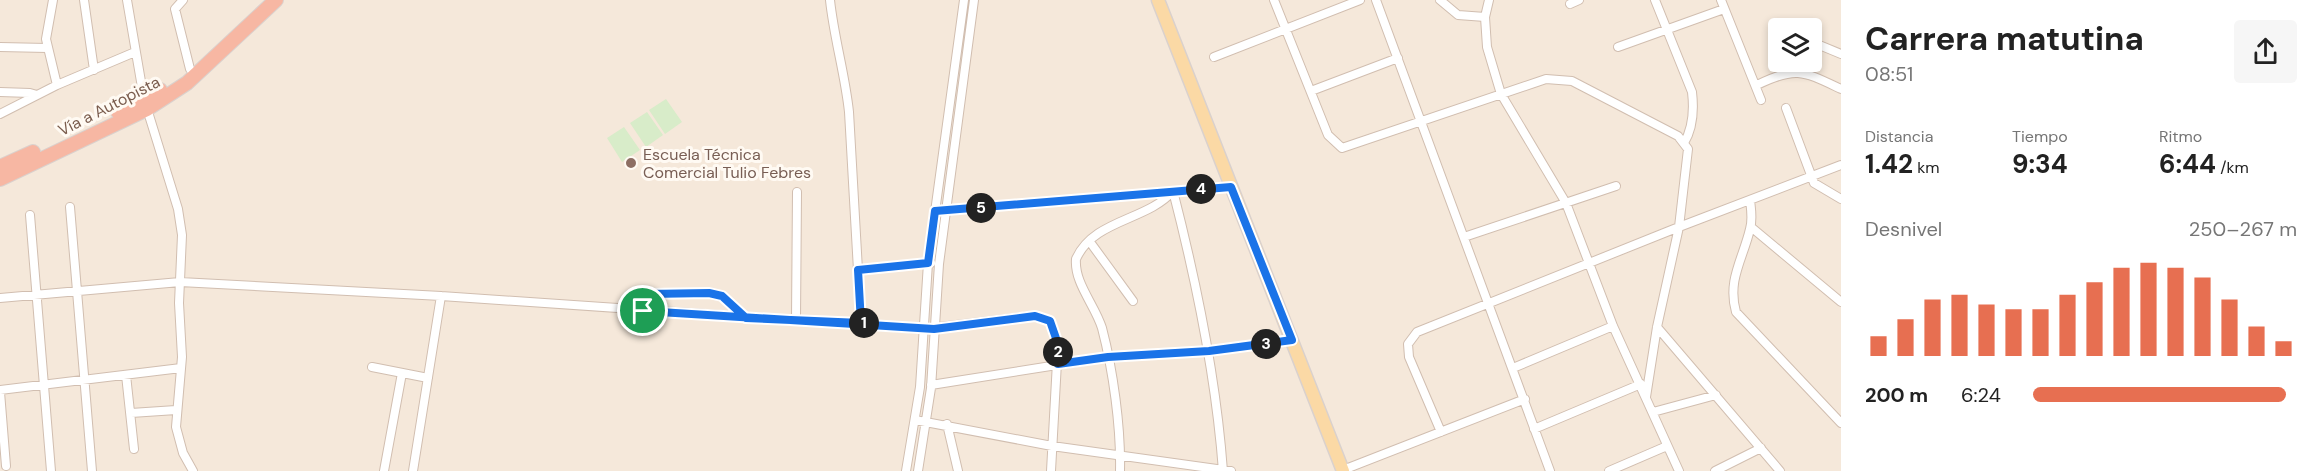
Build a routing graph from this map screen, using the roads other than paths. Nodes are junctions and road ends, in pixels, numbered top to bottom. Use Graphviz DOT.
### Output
graph roads {
  1 [pos="53,0"];
  2 [pos="84,0"];
  3 [pos="127,0"];
  4 [pos="262,0"];
  5 [pos="276,0"];
  6 [pos="830,0"];
  7 [pos="964,0"];
  8 [pos="975,0"];
  9 [pos="1158,0"];
  10 [pos="1274,0"];
  11 [pos="1360,0"];
  12 [pos="1376,0"];
  13 [pos="1440,0"];
  14 [pos="1489,0"];
  15 [pos="1579,0"];
  16 [pos="1655,0"];
  17 [pos="1721,0"];
  18 [pos="179,1"];
  19 [pos="1570,4"];
  20 [pos="1724,9"];
  21 [pos="1485,16"];
  22 [pos="1285,29"];
  23 [pos="1666,30"];
  24 [pos="1822,46"];
  25 [pos="0,47"];
  26 [pos="1618,47"];
  27 [pos="47,48"];
  28 [pos="135,52"];
  29 [pos="1841,54"];
  30 [pos="1214,57"];
  31 [pos="1398,58"];
  32 [pos="190,69"];
  33 [pos="94,70"];
  34 [pos="57,85"];
  35 [pos="1757,85"];
  36 [pos="1841,89"];
  37 [pos="1311,91"];
  38 [pos="0,92"];
  39 [pos="1501,94"];
  40 [pos="37,95"];
  41 [pos="1761,100"];
  42 [pos="146,104"];
  43 [pos="1786,108"];
  44 [pos="0,114"];
  45 [pos="1423,122"];
  46 [pos="1684,143"];
  47 [pos="1841,165"];
  48 [pos="0,167"];
  49 [pos="1811,177"];
  50 [pos="0,179"];
  51 [pos="1616,186"];
  52 [pos="1231,187"];
  53 [pos="1173,191"];
  54 [pos="797,192"];
  55 [pos="1841,199"];
  56 [pos="1750,200"];
  57 [pos="1566,202"];
  58 [pos="70,207"];
  59 [pos="935,211"];
  60 [pos="947,211"];
  61 [pos="30,215"];
  62 [pos="1679,227"];
  63 [pos="1751,227"];
  64 [pos="1464,237"];
  65 [pos="1090,242"];
  66 [pos="928,263"];
  67 [pos="939,264"];
  68 [pos="1591,264"];
  69 [pos="858,270"];
  70 [pos="180,282"];
  71 [pos="77,291"];
  72 [pos="36,294"];
  73 [pos="441,296"];
  74 [pos="0,298"];
  75 [pos="1133,301"];
  76 [pos="1841,302"];
  77 [pos="1488,304"];
  78 [pos="643,311"];
  79 [pos="746,318"];
  80 [pos="796,320"];
  81 [pos="861,323"];
  82 [pos="1613,326"];
  83 [pos="1657,327"];
  84 [pos="923,329"];
  85 [pos="934,329"];
  86 [pos="1292,340"];
  87 [pos="1209,351"];
  88 [pos="1108,357"];
  89 [pos="1058,364"];
  90 [pos="372,367"];
  91 [pos="181,368"];
  92 [pos="1513,368"];
  93 [pos="402,373"];
  94 [pos="126,375"];
  95 [pos="428,378"];
  96 [pos="84,380"];
  97 [pos="1641,384"];
  98 [pos="43,385"];
  99 [pos="931,385"];
  100 [pos="0,391"];
  101 [pos="1716,395"];
  102 [pos="1646,397"];
  103 [pos="1525,399"];
  104 [pos="176,410"];
  105 [pos="1653,412"];
  106 [pos="131,413"];
  107 [pos="915,420"];
  108 [pos="927,422"];
  109 [pos="1841,423"];
  110 [pos="947,424"];
  111 [pos="1534,429"];
  112 [pos="1441,432"];
  113 [pos="1052,446"];
  114 [pos="1667,446"];
  115 [pos="1761,448"];
  116 [pos="134,449"];
  117 [pos="1120,456"];
  118 [pos="6,466"];
  119 [pos="1226,470"];
  120 [pos="1343,470"];
  121 [pos="51,471"];
  122 [pos="92,471"];
  123 [pos="194,471"];
  124 [pos="384,471"];
  125 [pos="413,471"];
  126 [pos="906,471"];
  127 [pos="918,471"];
  128 [pos="958,471"];
  129 [pos="1051,471"];
  130 [pos="1120,471"];
  131 [pos="1550,471"];
  132 [pos="1609,471"];
  133 [pos="1679,471"];
  134 [pos="1715,471"];
  135 [pos="1780,471"];
  1 -- 27 [label="street"];
  2 -- 33 [label="street"];
  3 -- 28 [label="street"];
  4 -- 32 [label="highway, Vía a Autopista"];
  5 -- 42 [label="highway, Vía a Autopista"];
  6 -- 69 [label="street"];
  7 -- 59 [label="street"];
  8 -- 60 [label="street"];
  9 -- 52 [label="main road"];
  10 -- 22 [label="street"];
  11 -- 22 [label="street"];
  12 -- 31 [label="street"];
  13 -- 21 [label="street"];
  14 -- 21 [label="street"];
  15 -- 19 [label="street"];
  16 -- 23 [label="street"];
  17 -- 20 [label="street"];
  18 -- 32 [label="street"];
  20 -- 23 [label="street"];
  20 -- 35 [label="street"];
  21 -- 39 [label="street"];
  22 -- 30 [label="street"];
  22 -- 37 [label="street"];
  23 -- 26 [label="street"];
  23 -- 46 [label="street"];
  24 -- 29 [label="street"];
  25 -- 27 [label="street"];
  27 -- 34 [label="street"];
  28 -- 33 [label="street"];
  28 -- 42 [label="street"];
  31 -- 37 [label="street"];
  31 -- 45 [label="street"];
  32 -- 42 [label="highway, Vía a Autopista"];
  33 -- 34 [label="street"];
  34 -- 40 [label="street"];
  35 -- 36 [label="street"];
  35 -- 41 [label="street"];
  37 -- 45 [label="street"];
  38 -- 40 [label="street"];
  39 -- 45 [label="street"];
  39 -- 46 [label="street"];
  39 -- 57 [label="street"];
  40 -- 44 [label="street"];
  42 -- 48 [label="highway, Vía a Autopista"];
  42 -- 50 [label="highway, Vía a Autopista"];
  42 -- 70 [label="street"];
  43 -- 49 [label="street"];
  45 -- 64 [label="street"];
  46 -- 62 [label="street"];
  47 -- 49 [label="street"];
  49 -- 55 [label="street"];
  49 -- 56 [label="street"];
  51 -- 57 [label="street"];
  52 -- 53 [label="street"];
  52 -- 86 [label="main road"];
  53 -- 60 [label="street"];
  53 -- 65 [label="street"];
  53 -- 87 [label="street"];
  54 -- 80 [label="street"];
  56 -- 62 [label="street"];
  56 -- 63 [label="street"];
  57 -- 64 [label="street"];
  57 -- 68 [label="street"];
  58 -- 71 [label="street"];
  59 -- 60 [label="street"];
  59 -- 66 [label="street"];
  60 -- 67 [label="street"];
  61 -- 72 [label="street"];
  62 -- 68 [label="street"];
  62 -- 83 [label="street"];
  63 -- 76 [label="street"];
  63 -- 109 [label="street"];
  64 -- 77 [label="street"];
  65 -- 75 [label="street"];
  65 -- 88 [label="street"];
  66 -- 67 [label="street"];
  66 -- 69 [label="street"];
  66 -- 84 [label="street"];
  67 -- 85 [label="street"];
  68 -- 77 [label="street"];
  68 -- 82 [label="street"];
  69 -- 81 [label="street"];
  70 -- 71 [label="street"];
  70 -- 73 [label="street"];
  70 -- 91 [label="street"];
  71 -- 72 [label="street"];
  71 -- 96 [label="street"];
  72 -- 74 [label="street"];
  72 -- 98 [label="street"];
  73 -- 78 [label="street"];
  73 -- 95 [label="street"];
  77 -- 92 [label="street"];
  77 -- 112 [label="street"];
  78 -- 79 [label="street"];
  78 -- 79 [label="street"];
  79 -- 80 [label="street"];
  80 -- 81 [label="street"];
  81 -- 84 [label="street"];
  82 -- 92 [label="street"];
  82 -- 97 [label="street"];
  83 -- 101 [label="street"];
  83 -- 102 [label="street"];
  84 -- 85 [label="street"];
  84 -- 107 [label="street"];
  85 -- 89 [label="street"];
  85 -- 99 [label="street"];
  86 -- 87 [label="street"];
  86 -- 120 [label="main road"];
  87 -- 88 [label="street"];
  87 -- 119 [label="street"];
  88 -- 89 [label="street"];
  88 -- 117 [label="street"];
  89 -- 99 [label="street"];
  89 -- 113 [label="street"];
  90 -- 93 [label="street"];
  91 -- 94 [label="street"];
  91 -- 104 [label="street"];
  92 -- 103 [label="street"];
  93 -- 95 [label="street"];
  93 -- 124 [label="street"];
  94 -- 96 [label="street"];
  94 -- 106 [label="street"];
  95 -- 125 [label="street"];
  96 -- 98 [label="street"];
  96 -- 122 [label="street"];
  97 -- 102 [label="street"];
  97 -- 111 [label="street"];
  98 -- 100 [label="street"];
  98 -- 121 [label="street"];
  99 -- 108 [label="street"];
  100 -- 118 [label="street"];
  101 -- 105 [label="street"];
  101 -- 115 [label="street"];
  102 -- 105 [label="street"];
  103 -- 111 [label="street"];
  103 -- 112 [label="street"];
  104 -- 106 [label="street"];
  104 -- 123 [label="street"];
  105 -- 114 [label="street"];
  106 -- 116 [label="street"];
  107 -- 108 [label="street"];
  107 -- 126 [label="street"];
  108 -- 110 [label="street"];
  108 -- 127 [label="street"];
  110 -- 113 [label="street"];
  110 -- 128 [label="street"];
  111 -- 131 [label="street"];
  112 -- 120 [label="street"];
  113 -- 117 [label="street"];
  113 -- 129 [label="street"];
  114 -- 132 [label="street"];
  114 -- 133 [label="street"];
  115 -- 134 [label="street"];
  115 -- 135 [label="street"];
  117 -- 119 [label="street"];
  117 -- 130 [label="street"];
}
